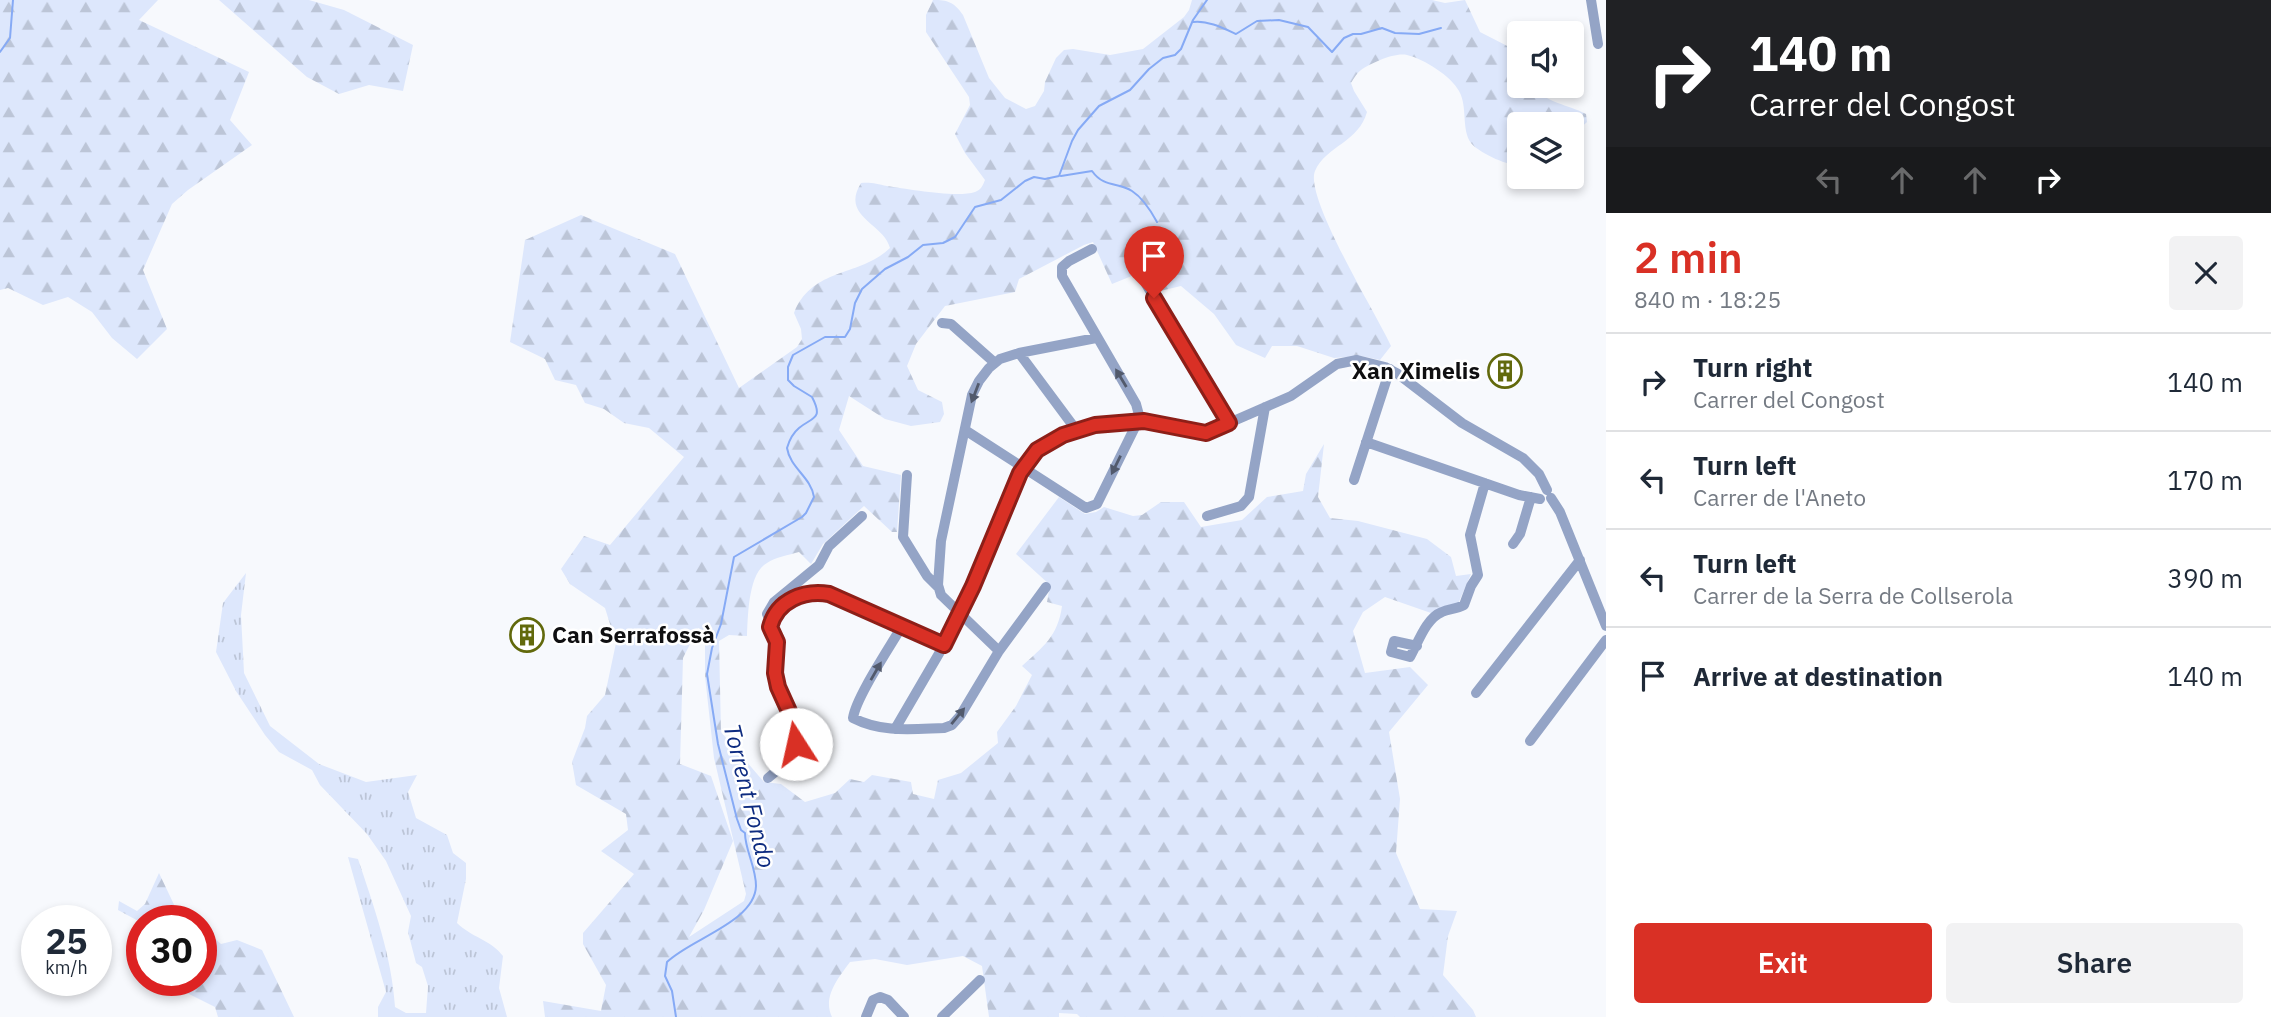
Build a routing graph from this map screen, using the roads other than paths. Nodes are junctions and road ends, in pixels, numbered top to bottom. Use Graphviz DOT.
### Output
graph roads {
  1 [pos="1591,0"];
  2 [pos="1598,44"];
  3 [pos="1092,249"];
  4 [pos="1146,284"];
  5 [pos="943,323"];
  6 [pos="1096,338"];
  7 [pos="1019,353"];
  8 [pos="995,363"];
  9 [pos="1390,369"];
  10 [pos="1265,407"];
  11 [pos="1138,421"];
  12 [pos="1229,423"];
  13 [pos="965,430"];
  14 [pos="1077,431"];
  15 [pos="1366,442"];
  16 [pos="1023,468"];
  17 [pos="906,475"];
  18 [pos="1354,480"];
  19 [pos="1485,483"];
  20 [pos="1542,492"];
  21 [pos="862,516"];
  22 [pos="1207,516"];
  23 [pos="1513,544"];
  24 [pos="1580,560"];
  25 [pos="1046,587"];
  26 [pos="940,591"];
  27 [pos="959,614"];
  28 [pos="771,621"];
  29 [pos="902,626"];
  30 [pos="1606,626"];
  31 [pos="1606,640"];
  32 [pos="944,645"];
  33 [pos="1417,646"];
  34 [pos="999,651"];
  35 [pos="1476,693"];
  36 [pos="895,729"];
  37 [pos="1530,741"];
  38 [pos="768,778"];
  39 [pos="980,980"];
  40 [pos="867,1012"];
  41 [pos="904,1017"];
  42 [pos="942,1017"];
  1 -- 2 [label="street"];
  3 -- 6 [label="street"];
  4 -- 12 [label="street"];
  5 -- 8 [label="street"];
  6 -- 7 [label="street"];
  11 -- 6 [label="street, one-way"];
  7 -- 8 [label="street"];
  7 -- 14 [label="street"];
  8 -- 13 [label="street, one-way"];
  9 -- 10 [label="street"];
  9 -- 15 [label="street"];
  9 -- 20 [label="street"];
  10 -- 12 [label="street"];
  10 -- 22 [label="street"];
  11 -- 12 [label="street"];
  11 -- 14 [label="street"];
  11 -- 16 [label="street, one-way"];
  13 -- 16 [label="street"];
  13 -- 26 [label="street"];
  14 -- 16 [label="street"];
  15 -- 18 [label="street"];
  15 -- 19 [label="street"];
  16 -- 27 [label="street"];
  17 -- 26 [label="street"];
  19 -- 20 [label="street"];
  19 -- 33 [label="street"];
  20 -- 23 [label="street"];
  20 -- 24 [label="street"];
  21 -- 28 [label="street"];
  24 -- 30 [label="street"];
  24 -- 35 [label="street"];
  25 -- 34 [label="street"];
  26 -- 27 [label="street"];
  27 -- 32 [label="street"];
  27 -- 34 [label="street"];
  28 -- 29 [label="street"];
  28 -- 38 [label="street"];
  29 -- 32 [label="street"];
  36 -- 29 [label="street, one-way"];
  31 -- 37 [label="street"];
  32 -- 36 [label="street"];
  36 -- 34 [label="street, one-way"];
  39 -- 42 [label="street"];
  40 -- 41 [label="street"];
}
